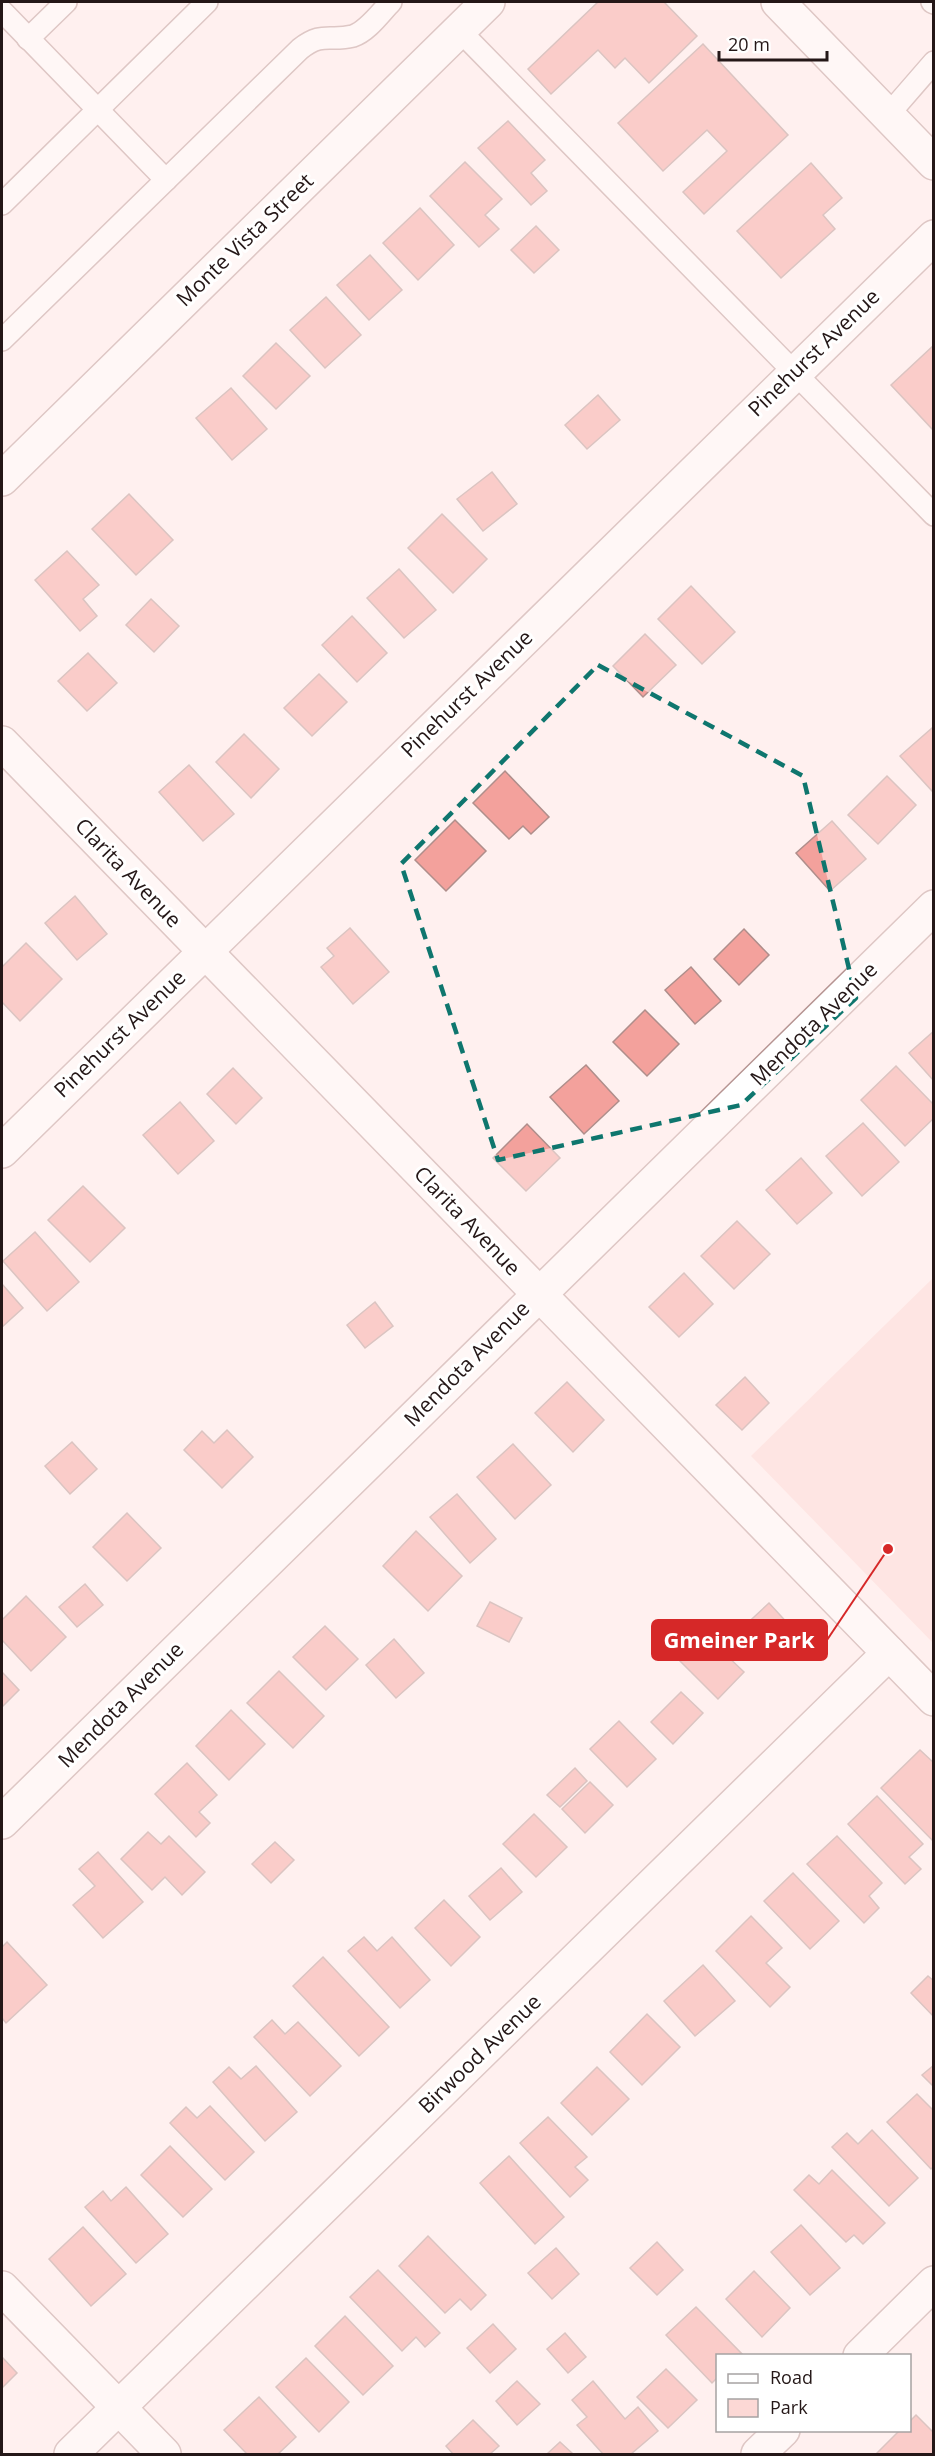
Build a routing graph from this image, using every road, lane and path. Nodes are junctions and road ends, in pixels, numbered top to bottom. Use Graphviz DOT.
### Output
graph roads {
  1 [pos="66,2"];
  2 [pos="207,2"];
  3 [pos="391,2"];
  4 [pos="488,2"];
  5 [pos="778,2"];
  6 [pos="2,11"];
  7 [pos="459,30"];
  8 [pos="28,39"];
  9 [pos="933,62"];
  10 [pos="96,109"];
  11 [pos="888,115"];
  12 [pos="933,163"];
  13 [pos="166,180"];
  14 [pos="2,204"];
  15 [pos="933,237"];
  16 [pos="2,340"];
  17 [pos="796,372"];
  18 [pos="2,479"];
  19 [pos="933,514"];
  20 [pos="2,743"];
  21 [pos="933,907"];
  22 [pos="205,951"];
  23 [pos="2,1151"];
  24 [pos="538,1294"];
  25 [pos="889,1653"];
  26 [pos="933,1699"];
  27 [pos="2,1822"];
  28 [pos="933,2283"];
  29 [pos="2,2288"];
  30 [pos="861,2354"];
  31 [pos="118,2408"];
  32 [pos="781,2432"];
  33 [pos="71,2454"];
  34 [pos="164,2454"];
  35 [pos="758,2454"];
  1 -- 8 [label="lane"];
  2 -- 10 [label="lane"];
  3 -- 13 [label="lane"];
  4 -- 7 [label="street, Monte Vista Street"];
  5 -- 11 [label="street"];
  6 -- 8 [label="lane"];
  7 -- 17 [label="lane"];
  7 -- 18 [label="street, Monte Vista Street"];
  8 -- 10 [label="lane"];
  9 -- 11 [label="lane"];
  10 -- 13 [label="lane"];
  10 -- 14 [label="lane"];
  11 -- 12 [label="street"];
  13 -- 16 [label="lane"];
  15 -- 17 [label="street, Pinehurst Avenue"];
  17 -- 19 [label="lane"];
  17 -- 22 [label="street, Pinehurst Avenue"];
  20 -- 22 [label="street, Clarita Avenue"];
  21 -- 24 [label="street, Mendota Avenue"];
  22 -- 23 [label="street, Pinehurst Avenue"];
  22 -- 24 [label="street, Clarita Avenue"];
  24 -- 25 [label="street, Clarita Avenue"];
  24 -- 27 [label="street, Mendota Avenue"];
  25 -- 26 [label="street, Clarita Avenue"];
  25 -- 31 [label="street, Birwood Avenue"];
  28 -- 30 [label="street"];
  29 -- 31 [label="street"];
  31 -- 33 [label="street, Birwood Avenue"];
  31 -- 34 [label="street"];
  32 -- 35 [label="street"];
}
